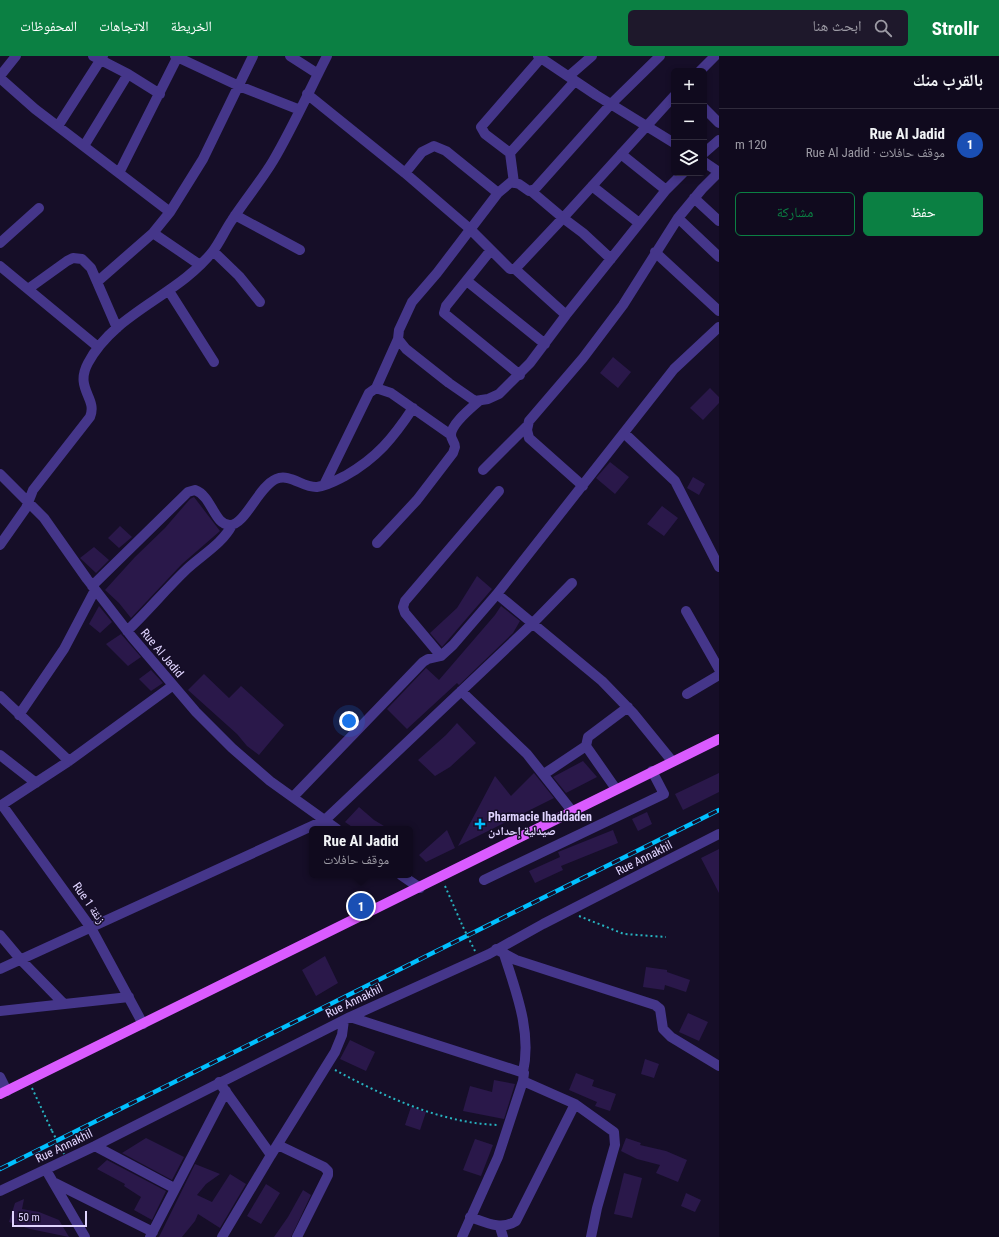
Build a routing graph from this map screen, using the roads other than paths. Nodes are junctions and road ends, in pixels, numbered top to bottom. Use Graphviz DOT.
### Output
graph roads {
  1 [pos="16,56"];
  2 [pos="253,56"];
  3 [pos="290,56"];
  4 [pos="327,56"];
  5 [pos="592,56"];
  6 [pos="660,56"];
  7 [pos="715,56"];
  8 [pos="99,57"];
  9 [pos="176,57"];
  10 [pos="539,57"];
  11 [pos="703,68"];
  12 [pos="128,74"];
  13 [pos="318,74"];
  14 [pos="0,77"];
  15 [pos="572,79"];
  16 [pos="239,86"];
  17 [pos="160,94"];
  18 [pos="307,94"];
  19 [pos="671,99"];
  20 [pos="611,104"];
  21 [pos="300,110"];
  22 [pos="707,111"];
  23 [pos="719,122"];
  24 [pos="58,126"];
  25 [pos="646,126"];
  26 [pos="719,140"];
  27 [pos="671,141"];
  28 [pos="84,146"];
  29 [pos="707,150"];
  30 [pos="510,153"];
  31 [pos="621,154"];
  32 [pos="707,164"];
  33 [pos="719,172"];
  34 [pos="119,173"];
  35 [pos="406,173"];
  36 [pos="680,176"];
  37 [pos="514,183"];
  38 [pos="592,186"];
  39 [pos="666,190"];
  40 [pos="531,191"];
  41 [pos="498,193"];
  42 [pos="694,198"];
  43 [pos="39,208"];
  44 [pos="170,212"];
  45 [pos="235,215"];
  46 [pos="563,218"];
  47 [pos="678,218"];
  48 [pos="719,221"];
  49 [pos="639,223"];
  50 [pos="470,229"];
  51 [pos="153,232"];
  52 [pos="0,243"];
  53 [pos="300,250"];
  54 [pos="491,250"];
  55 [pos="213,251"];
  56 [pos="655,252"];
  57 [pos="719,257"];
  58 [pos="611,259"];
  59 [pos="200,265"];
  60 [pos="0,266"];
  61 [pos="515,269"];
  62 [pos="467,280"];
  63 [pos="97,282"];
  64 [pos="28,289"];
  65 [pos="169,291"];
  66 [pos="260,302"];
  67 [pos="719,311"];
  68 [pos="566,315"];
  69 [pos="719,327"];
  70 [pos="117,328"];
  71 [pos="398,339"];
  72 [pos="545,344"];
  73 [pos="98,347"];
  74 [pos="214,362"];
  75 [pos="520,375"];
  76 [pos="376,388"];
  77 [pos="479,401"];
  78 [pos="413,408"];
  79 [pos="528,425"];
  80 [pos="624,432"];
  81 [pos="451,435"];
  82 [pos="483,470"];
  83 [pos="0,474"];
  84 [pos="324,485"];
  85 [pos="584,486"];
  86 [pos="500,490"];
  87 [pos="28,503"];
  88 [pos="232,525"];
  89 [pos="377,543"];
  90 [pos="0,545"];
  91 [pos="719,567"];
  92 [pos="572,583"];
  93 [pos="94,588"];
  94 [pos="497,594"];
  95 [pos="686,611"];
  96 [pos="533,623"];
  97 [pos="127,631"];
  98 [pos="441,656"];
  99 [pos="719,668"];
  100 [pos="719,675"];
  101 [pos="172,686"];
  102 [pos="461,691"];
  103 [pos="687,694"];
  104 [pos="0,696"];
  105 [pos="628,707"];
  106 [pos="19,715"];
  107 [pos="719,738"];
  108 [pos="586,746"];
  109 [pos="0,755"];
  110 [pos="69,761"];
  111 [pos="672,761"];
  112 [pos="652,771"];
  113 [pos="544,774"];
  114 [pos="36,783"];
  115 [pos="616,789"];
  116 [pos="293,798"];
  117 [pos="1,805"];
  118 [pos="572,811"];
  119 [pos="325,820"];
  120 [pos="312,826"];
  121 [pos="333,826"];
  122 [pos="309,827"];
  123 [pos="719,834"];
  124 [pos="405,878"];
  125 [pos="484,880"];
  126 [pos="420,888"];
  127 [pos="91,928"];
  128 [pos="0,935"];
  129 [pos="500,952"];
  130 [pos="21,960"];
  131 [pos="0,969"];
  132 [pos="129,997"];
  133 [pos="63,1003"];
  134 [pos="0,1011"];
  135 [pos="347,1019"];
  136 [pos="143,1024"];
  137 [pos="719,1066"];
  138 [pos="523,1076"];
  139 [pos="0,1077"];
  140 [pos="219,1082"];
  141 [pos="226,1091"];
  142 [pos="3,1092"];
  143 [pos="574,1104"];
  144 [pos="278,1145"];
  145 [pos="95,1146"];
  146 [pos="271,1155"];
  147 [pos="46,1170"];
  148 [pos="55,1183"];
  149 [pos="174,1188"];
  150 [pos="0,1191"];
  151 [pos="470,1217"];
  152 [pos="500,1227"];
  153 [pos="151,1234"];
  154 [pos="85,1237"];
  155 [pos="222,1237"];
  156 [pos="297,1237"];
  157 [pos="462,1237"];
  158 [pos="503,1237"];
  159 [pos="591,1237"];
  1 -- 14 [label="street"];
  2 -- 16 [label="street"];
  3 -- 13 [label="street"];
  4 -- 13 [label="street"];
  5 -- 15 [label="street"];
  6 -- 20 [label="street"];
  7 -- 11 [label="street"];
  8 -- 12 [label="street"];
  8 -- 24 [label="street"];
  9 -- 16 [label="street"];
  9 -- 17 [label="street"];
  10 -- 15 [label="street"];
  10 -- 30 [label="street"];
  12 -- 17 [label="street"];
  12 -- 28 [label="street"];
  13 -- 18 [label="street"];
  14 -- 24 [label="street"];
  15 -- 20 [label="street"];
  15 -- 30 [label="street"];
  16 -- 21 [label="street"];
  16 -- 44 [label="street"];
  17 -- 34 [label="street"];
  18 -- 21 [label="street"];
  18 -- 35 [label="street"];
  19 -- 25 [label="street"];
  20 -- 25 [label="street"];
  20 -- 40 [label="street"];
  21 -- 45 [label="street"];
  22 -- 23 [label="street"];
  24 -- 28 [label="street"];
  25 -- 27 [label="street"];
  25 -- 31 [label="street"];
  26 -- 29 [label="street"];
  28 -- 34 [label="street"];
  30 -- 37 [label="street"];
  31 -- 38 [label="street"];
  31 -- 39 [label="street"];
  32 -- 33 [label="street"];
  33 -- 42 [label="street"];
  34 -- 44 [label="street"];
  35 -- 41 [label="street"];
  35 -- 50 [label="street"];
  36 -- 39 [label="street"];
  37 -- 40 [label="street"];
  37 -- 41 [label="street"];
  38 -- 46 [label="street"];
  38 -- 49 [label="street"];
  39 -- 49 [label="street"];
  40 -- 46 [label="street"];
  41 -- 50 [label="street"];
  42 -- 47 [label="street"];
  42 -- 48 [label="street"];
  43 -- 52 [label="street"];
  44 -- 51 [label="street"];
  45 -- 53 [label="street"];
  45 -- 55 [label="street"];
  46 -- 58 [label="street"];
  46 -- 61 [label="street"];
  47 -- 56 [label="street"];
  47 -- 57 [label="street"];
  49 -- 58 [label="street"];
  50 -- 54 [label="street"];
  50 -- 71 [label="street"];
  51 -- 59 [label="street"];
  51 -- 63 [label="street"];
  54 -- 61 [label="street"];
  54 -- 62 [label="street"];
  55 -- 59 [label="street"];
  55 -- 66 [label="street"];
  56 -- 67 [label="street"];
  56 -- 79 [label="street"];
  58 -- 68 [label="street"];
  59 -- 65 [label="street"];
  60 -- 64 [label="street"];
  61 -- 68 [label="street"];
  62 -- 72 [label="street"];
  62 -- 75 [label="street"];
  63 -- 64 [label="street"];
  63 -- 70 [label="street"];
  64 -- 73 [label="street"];
  65 -- 70 [label="street"];
  65 -- 74 [label="street"];
  68 -- 72 [label="street"];
  69 -- 80 [label="street"];
  70 -- 73 [label="street"];
  71 -- 76 [label="street"];
  71 -- 77 [label="street"];
  72 -- 75 [label="street"];
  73 -- 87 [label="street"];
  75 -- 77 [label="street"];
  76 -- 78 [label="street"];
  76 -- 84 [label="street"];
  77 -- 81 [label="street"];
  78 -- 81 [label="street"];
  78 -- 84 [label="street"];
  79 -- 82 [label="street"];
  79 -- 85 [label="street"];
  80 -- 85 [label="street"];
  80 -- 91 [label="street"];
  81 -- 89 [label="street"];
  83 -- 87 [label="street, Rue Al Jadid"];
  84 -- 88 [label="street"];
  85 -- 94 [label="street"];
  86 -- 98 [label="street"];
  87 -- 90 [label="street"];
  87 -- 93 [label="street, Rue Al Jadid"];
  88 -- 93 [label="street"];
  88 -- 97 [label="street"];
  92 -- 96 [label="street"];
  93 -- 97 [label="street, Rue Al Jadid"];
  93 -- 106 [label="street"];
  94 -- 96 [label="street"];
  94 -- 98 [label="street"];
  95 -- 99 [label="street"];
  96 -- 102 [label="street"];
  96 -- 105 [label="street"];
  97 -- 101 [label="street, Rue Al Jadid"];
  98 -- 116 [label="street"];
  100 -- 103 [label="street"];
  101 -- 110 [label="street"];
  101 -- 116 [label="street, Rue Al Jadid"];
  102 -- 113 [label="street"];
  102 -- 119 [label="street"];
  104 -- 106 [label="street"];
  105 -- 108 [label="street"];
  105 -- 111 [label="street"];
  106 -- 110 [label="street"];
  107 -- 111 [label="main road"];
  108 -- 113 [label="street"];
  108 -- 115 [label="street"];
  109 -- 114 [label="street"];
  110 -- 114 [label="street"];
  111 -- 112 [label="main road"];
  112 -- 115 [label="main road"];
  112 -- 125 [label="street"];
  113 -- 118 [label="street"];
  114 -- 117 [label="street"];
  115 -- 118 [label="main road"];
  116 -- 119 [label="street, Rue Al Jadid"];
  117 -- 127 [label="street, Rue 1 زنقة"];
  118 -- 126 [label="main road"];
  119 -- 120 [label="street"];
  119 -- 121 [label="street, Rue Al Jadid"];
  122 -- 127 [label="street"];
  123 -- 129 [label="street, Rue Annakhil"];
  124 -- 126 [label="street"];
  126 -- 136 [label="main road"];
  127 -- 130 [label="street"];
  127 -- 132 [label="street, Rue 1 زنقة"];
  128 -- 130 [label="street"];
  129 -- 135 [label="street, Rue Annakhil"];
  129 -- 137 [label="street"];
  129 -- 138 [label="street"];
  130 -- 131 [label="street"];
  130 -- 133 [label="street"];
  132 -- 133 [label="street"];
  132 -- 136 [label="street, Rue 1 زنقة"];
  133 -- 134 [label="street"];
  135 -- 138 [label="street"];
  135 -- 140 [label="street, Rue Annakhil"];
  135 -- 144 [label="street"];
  136 -- 142 [label="main road"];
  138 -- 143 [label="street"];
  138 -- 151 [label="street"];
  139 -- 142 [label="street"];
  140 -- 141 [label="street"];
  140 -- 145 [label="street, Rue Annakhil"];
  141 -- 146 [label="street"];
  141 -- 149 [label="street"];
  143 -- 152 [label="street"];
  143 -- 159 [label="street"];
  144 -- 146 [label="street"];
  144 -- 156 [label="street"];
  145 -- 147 [label="street, Rue Annakhil"];
  145 -- 149 [label="street"];
  146 -- 155 [label="street"];
  147 -- 148 [label="street"];
  147 -- 150 [label="street, Rue Annakhil"];
  148 -- 153 [label="street"];
  148 -- 154 [label="street"];
  149 -- 153 [label="street"];
  151 -- 152 [label="street"];
  151 -- 157 [label="street"];
  152 -- 158 [label="street"];
}
